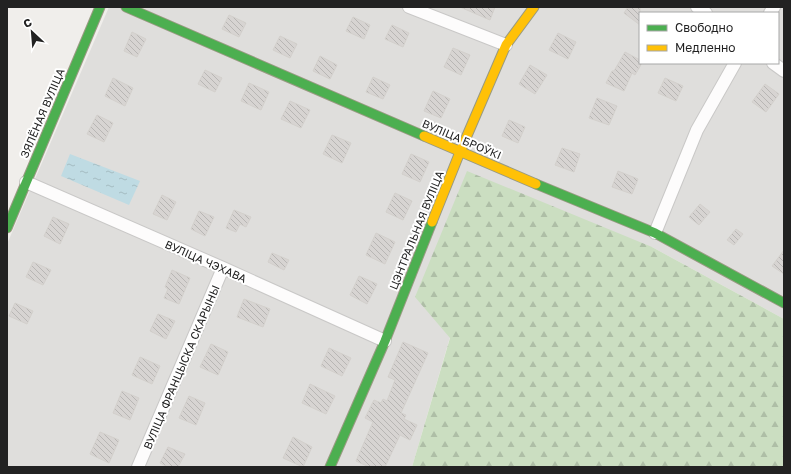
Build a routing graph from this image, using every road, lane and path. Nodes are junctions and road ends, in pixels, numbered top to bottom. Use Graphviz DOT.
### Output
graph roads {
  1 [pos="100,7"];
  2 [pos="126,7"];
  3 [pos="409,7"];
  4 [pos="534,7"];
  5 [pos="506,45"];
  6 [pos="734,64"];
  7 [pos="774,64"];
  8 [pos="784,71"];
  9 [pos="460,152"];
  10 [pos="26,182"];
  11 [pos="7,228"];
  12 [pos="655,232"];
  13 [pos="223,268"];
  14 [pos="784,303"];
  15 [pos="385,341"];
  16 [pos="138,467"];
  17 [pos="330,467"];
  1 -- 10 [label="street, ЗЯЛЁНАЯ ВУЛІЦА"];
  2 -- 9 [label="street, ВУЛІЦА БРОЎКІ"];
  3 -- 5 [label="street"];
  4 -- 5 [label="street, ЦЭНТРАЛЬНАЯ ВУЛІЦА"];
  5 -- 9 [label="street, ЦЭНТРАЛЬНАЯ ВУЛІЦА"];
  6 -- 12 [label="street"];
  7 -- 8 [label="street"];
  9 -- 12 [label="street, ВУЛІЦА БРОЎКІ"];
  9 -- 15 [label="street, ЦЭНТРАЛЬНАЯ ВУЛІЦА"];
  10 -- 11 [label="street, ЗЯЛЁНАЯ ВУЛІЦА"];
  10 -- 13 [label="street, ВУЛІЦА ЧЭХАВА"];
  12 -- 14 [label="street, ВУЛІЦА БРОЎКІ"];
  13 -- 15 [label="street, ВУЛІЦА ЧЭХАВА"];
  13 -- 16 [label="street, ВУЛІЦА ФРАНЦЫСКА СКАРЫНЫ"];
  15 -- 17 [label="street, ЦЭНТРАЛЬНАЯ ВУЛІЦА"];
}
